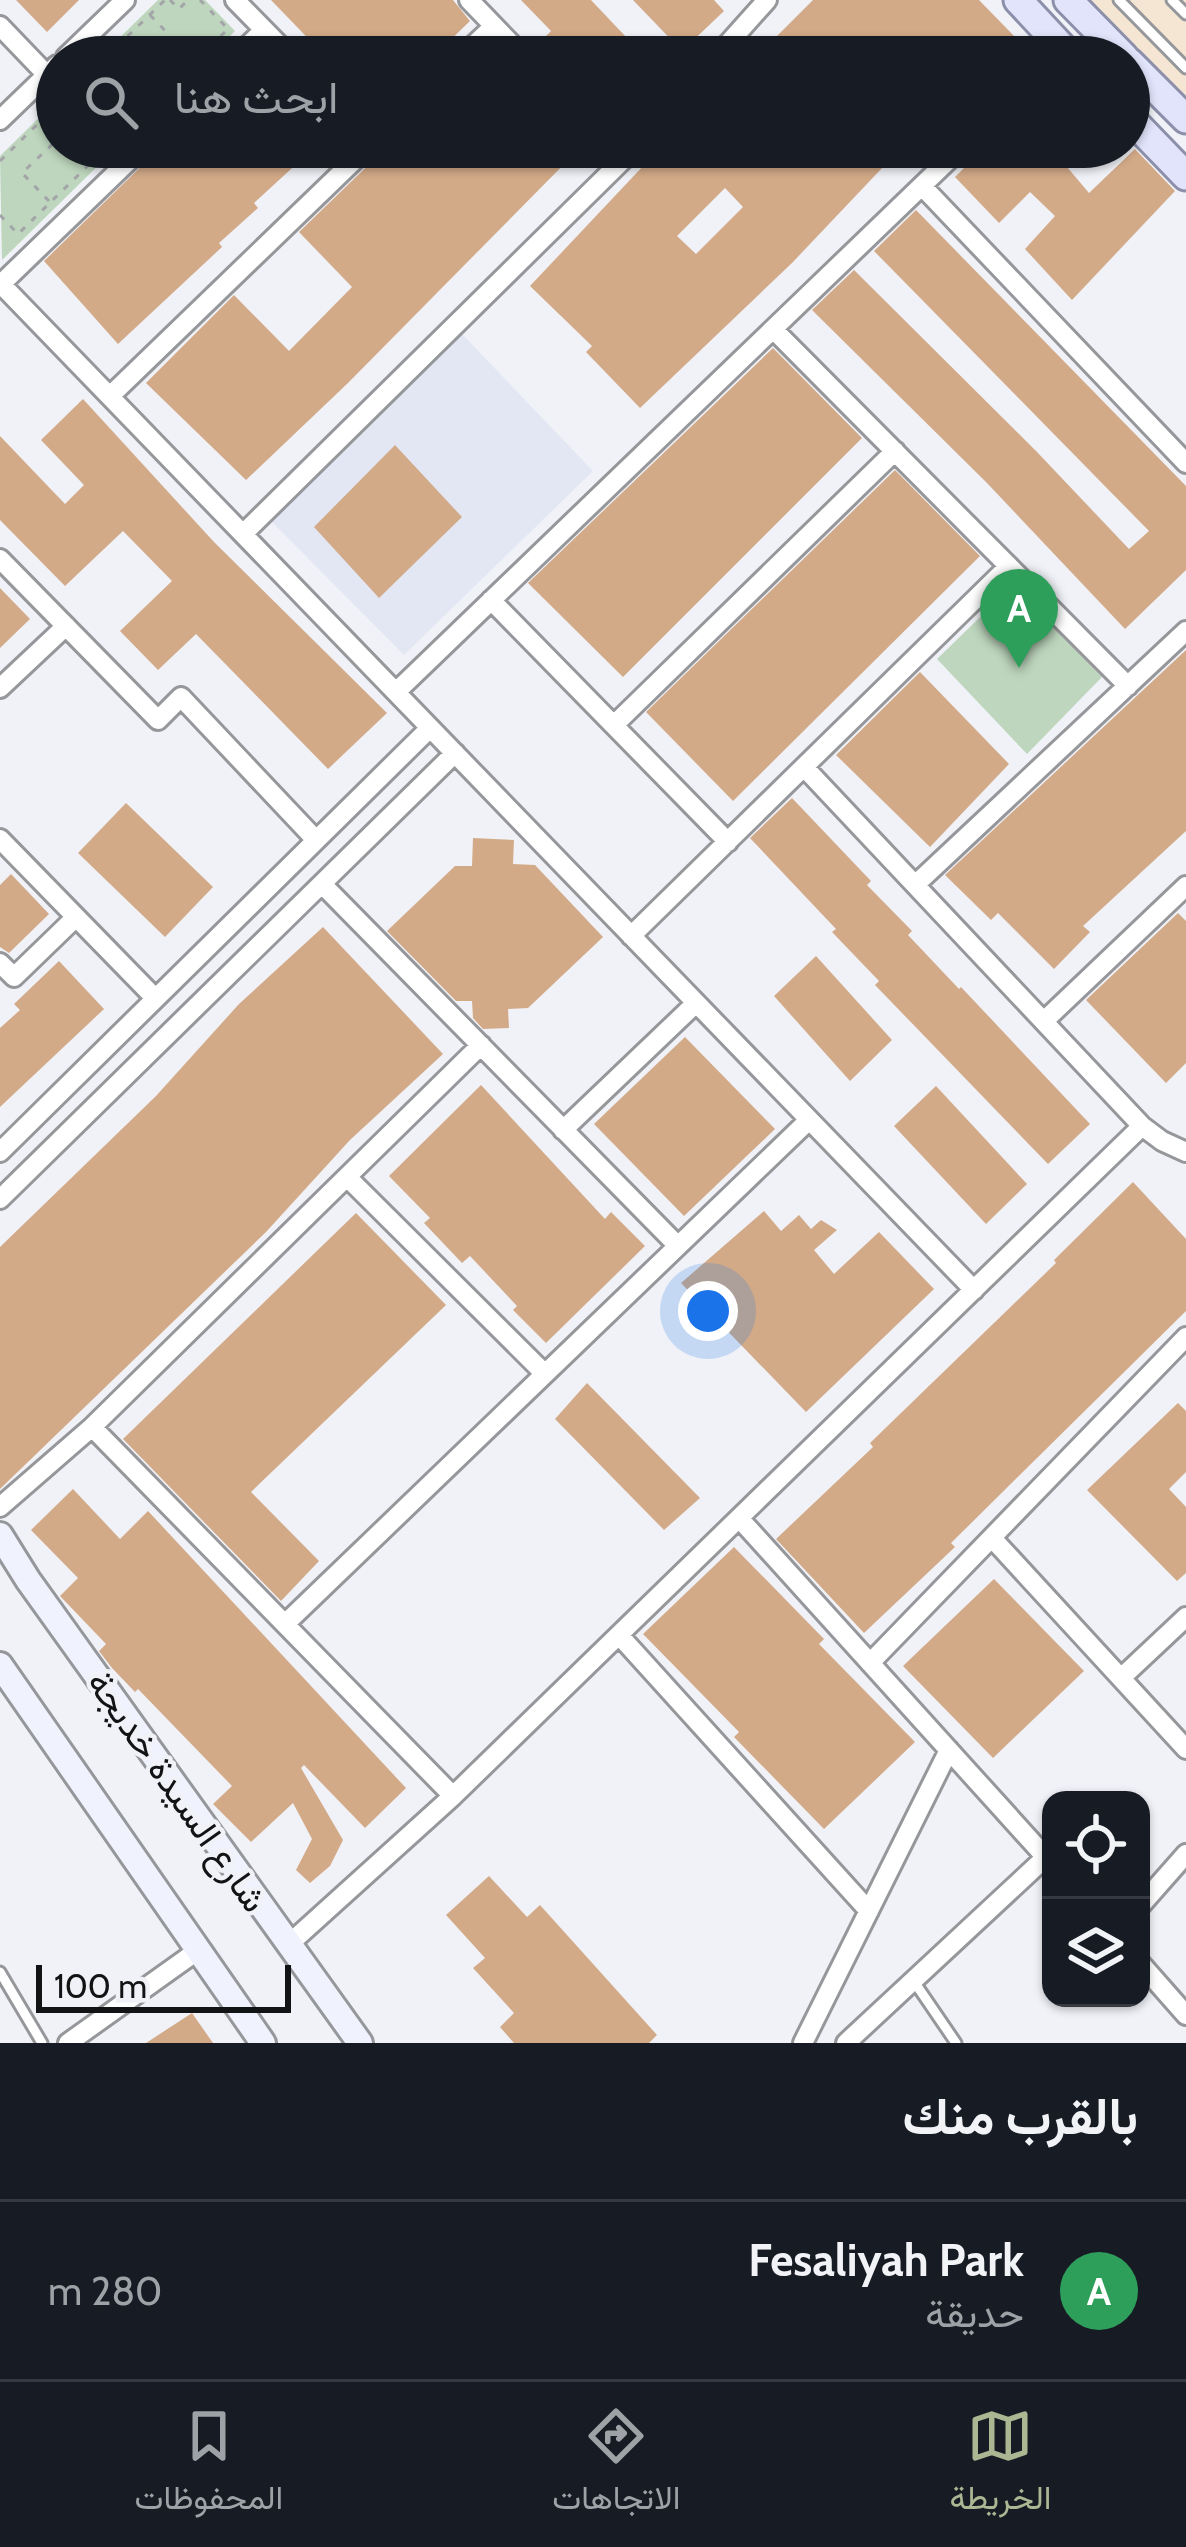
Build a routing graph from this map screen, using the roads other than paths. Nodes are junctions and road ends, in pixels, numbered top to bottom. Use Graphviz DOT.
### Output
graph roads {
  1 [pos="124,0"];
  2 [pos="235,0"];
  3 [pos="469,0"];
  4 [pos="1018,0"];
  5 [pos="1068,0"];
  6 [pos="1119,0"];
  7 [pos="1172,0"];
  8 [pos="759,3"];
  9 [pos="1186,14"];
  10 [pos="0,26"];
  11 [pos="494,26"];
  12 [pos="264,30"];
  13 [pos="87,36"];
  14 [pos="258,36"];
  15 [pos="270,36"];
  16 [pos="483,36"];
  17 [pos="504,36"];
  18 [pos="733,36"];
  19 [pos="1048,36"];
  20 [pos="1104,36"];
  21 [pos="36,56"];
  22 [pos="1186,68"];
  23 [pos="1150,82"];
  24 [pos="36,85"];
  25 [pos="1186,119"];
  26 [pos="0,120"];
  27 [pos="1150,139"];
  28 [pos="121,168"];
  29 [pos="346,168"];
  30 [pos="608,168"];
  31 [pos="940,168"];
  32 [pos="1186,176"];
  33 [pos="922,186"];
  34 [pos="1,283"];
  35 [pos="773,329"];
  36 [pos="110,396"];
  37 [pos="895,451"];
  38 [pos="1186,463"];
  39 [pos="243,534"];
  40 [pos="0,559"];
  41 [pos="1009,566"];
  42 [pos="491,600"];
  43 [pos="66,626"];
  44 [pos="1186,631"];
  45 [pos="1128,686"];
  46 [pos="0,688"];
  47 [pos="396,692"];
  48 [pos="615,724"];
  49 [pos="430,728"];
  50 [pos="455,753"];
  51 [pos="804,766"];
  52 [pos="0,838"];
  53 [pos="316,840"];
  54 [pos="728,842"];
  55 [pos="322,884"];
  56 [pos="915,885"];
  57 [pos="1186,886"];
  58 [pos="76,917"];
  59 [pos="632,936"];
  60 [pos="0,963"];
  61 [pos="155,998"];
  62 [pos="696,1003"];
  63 [pos="1044,1021"];
  64 [pos="481,1046"];
  65 [pos="809,1120"];
  66 [pos="1142,1126"];
  67 [pos="563,1130"];
  68 [pos="0,1152"];
  69 [pos="1186,1152"];
  70 [pos="347,1177"];
  71 [pos="0,1199"];
  72 [pos="678,1246"];
  73 [pos="974,1290"];
  74 [pos="1184,1346"];
  75 [pos="545,1374"];
  76 [pos="92,1427"];
  77 [pos="0,1507"];
  78 [pos="739,1518"];
  79 [pos="0,1535"];
  80 [pos="992,1538"];
  81 [pos="1186,1617"];
  82 [pos="285,1624"];
  83 [pos="619,1635"];
  84 [pos="870,1663"];
  85 [pos="0,1666"];
  86 [pos="1121,1678"];
  87 [pos="1186,1749"];
  88 [pos="949,1750"];
  89 [pos="453,1796"];
  90 [pos="1042,1853"];
  91 [pos="1186,1854"];
  92 [pos="1042,1865"];
  93 [pos="1146,1899"];
  94 [pos="869,1911"];
  95 [pos="288,1945"];
  96 [pos="197,1951"];
  97 [pos="0,1972"];
  98 [pos="1150,1974"];
  99 [pos="914,1980"];
  100 [pos="1186,2015"];
  101 [pos="42,2043"];
  102 [pos="68,2043"];
  103 [pos="263,2043"];
  104 [pos="360,2043"];
  105 [pos="803,2043"];
  106 [pos="846,2043"];
  107 [pos="956,2043"];
  1 -- 13 [label="street"];
  2 -- 12 [label="street"];
  3 -- 11 [label="street"];
  4 -- 19 [label="main road"];
  5 -- 20 [label="main road"];
  6 -- 22 [label="lane"];
  7 -- 9 [label="lane"];
  8 -- 18 [label="street"];
  10 -- 21 [label="street"];
  11 -- 16 [label="street"];
  11 -- 17 [label="street"];
  12 -- 14 [label="street"];
  12 -- 15 [label="street"];
  23 -- 25 [label="main road"];
  24 -- 26 [label="street"];
  27 -- 32 [label="main road"];
  28 -- 34 [label="street"];
  29 -- 36 [label="street"];
  30 -- 39 [label="street"];
  31 -- 33 [label="street"];
  33 -- 35 [label="street"];
  33 -- 38 [label="street"];
  34 -- 36 [label="street"];
  35 -- 37 [label="street"];
  35 -- 42 [label="street"];
  36 -- 39 [label="street"];
  37 -- 41 [label="street"];
  37 -- 48 [label="street"];
  39 -- 47 [label="street"];
  40 -- 43 [label="street"];
  41 -- 45 [label="street"];
  41 -- 51 [label="street"];
  42 -- 47 [label="street"];
  42 -- 48 [label="street"];
  43 -- 46 [label="street"];
  43 -- 53 [label="street"];
  44 -- 45 [label="street"];
  45 -- 56 [label="street"];
  47 -- 49 [label="street"];
  48 -- 54 [label="street"];
  49 -- 50 [label="street"];
  49 -- 53 [label="street"];
  50 -- 55 [label="street"];
  50 -- 59 [label="street"];
  51 -- 54 [label="street"];
  51 -- 56 [label="street"];
  52 -- 58 [label="street"];
  53 -- 61 [label="street"];
  54 -- 59 [label="street"];
  55 -- 64 [label="street"];
  55 -- 71 [label="street"];
  56 -- 63 [label="street"];
  57 -- 63 [label="street"];
  58 -- 60 [label="street"];
  58 -- 61 [label="street"];
  59 -- 62 [label="street"];
  61 -- 68 [label="street"];
  62 -- 65 [label="street"];
  62 -- 67 [label="street"];
  63 -- 66 [label="street"];
  64 -- 67 [label="street"];
  64 -- 70 [label="street"];
  65 -- 72 [label="street"];
  65 -- 73 [label="street"];
  66 -- 69 [label="street"];
  66 -- 73 [label="street"];
  67 -- 72 [label="street"];
  70 -- 75 [label="street"];
  70 -- 76 [label="street"];
  72 -- 75 [label="street"];
  73 -- 78 [label="street"];
  74 -- 80 [label="street"];
  75 -- 82 [label="street"];
  76 -- 77 [label="street"];
  76 -- 82 [label="street"];
  78 -- 83 [label="street"];
  78 -- 84 [label="street"];
  79 -- 95 [label="street, شارع السيدة خديجة"];
  80 -- 84 [label="street"];
  80 -- 86 [label="street"];
  81 -- 86 [label="street"];
  82 -- 89 [label="street"];
  83 -- 89 [label="street"];
  83 -- 94 [label="street"];
  84 -- 88 [label="street"];
  85 -- 96 [label="street, شارع السيدة خديجة"];
  86 -- 87 [label="street"];
  88 -- 90 [label="street"];
  88 -- 94 [label="street"];
  89 -- 95 [label="street"];
  91 -- 93 [label="street"];
  92 -- 99 [label="street"];
  94 -- 105 [label="street"];
  95 -- 104 [label="street, شارع السيدة خديجة"];
  96 -- 102 [label="street"];
  96 -- 103 [label="street, شارع السيدة خديجة"];
  97 -- 101 [label="lane"];
  98 -- 100 [label="street"];
  99 -- 106 [label="street"];
  99 -- 107 [label="lane"];
}
